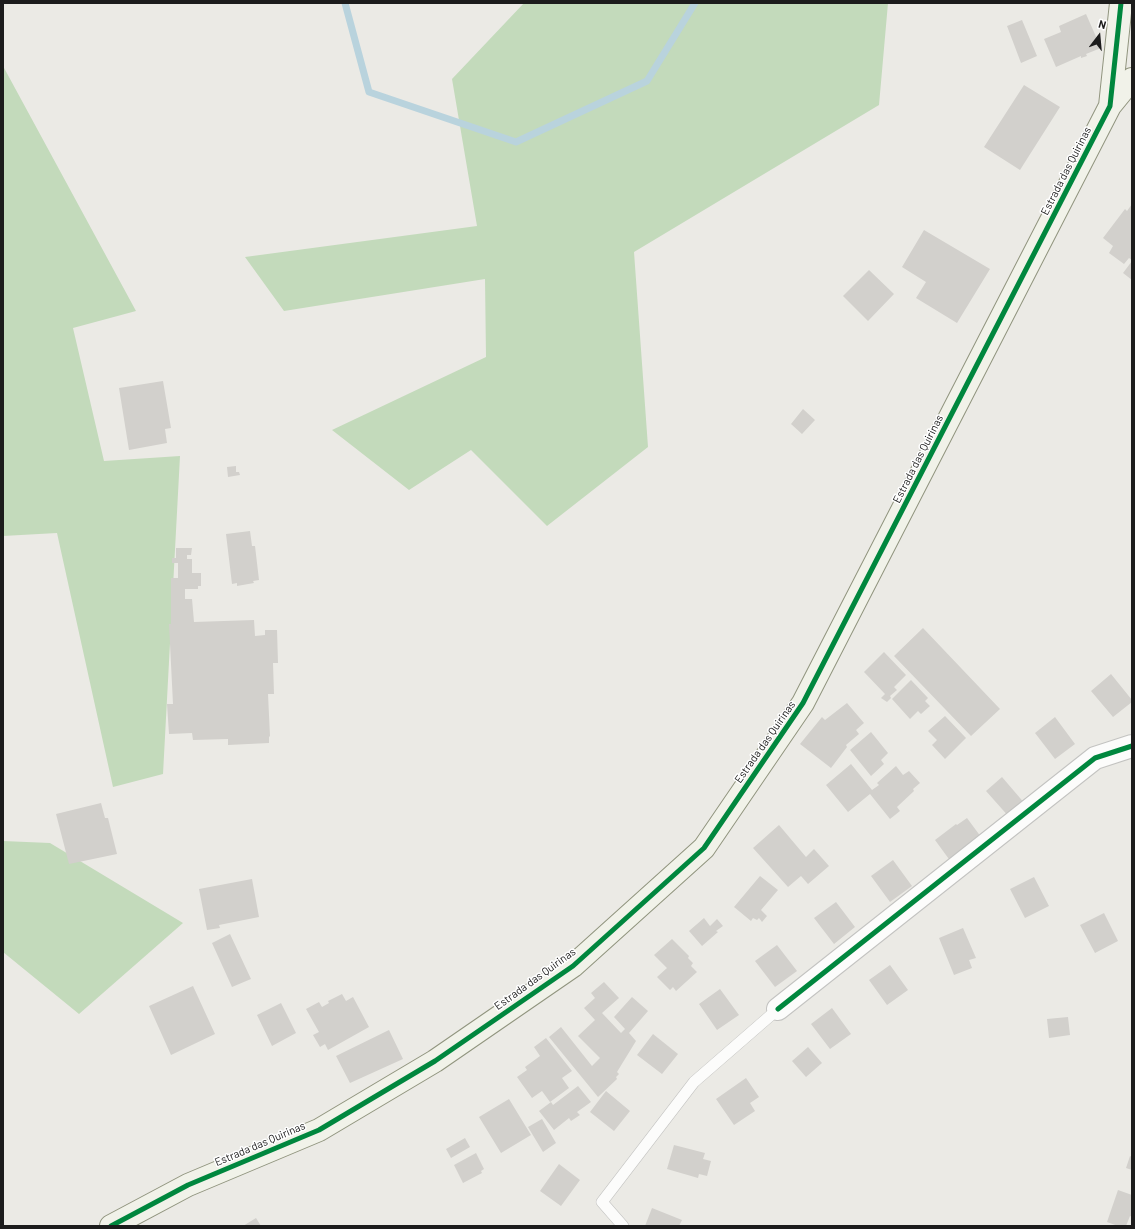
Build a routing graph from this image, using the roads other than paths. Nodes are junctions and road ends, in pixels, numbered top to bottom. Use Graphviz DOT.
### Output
graph roads {
  1 [pos="1121,3"];
  2 [pos="1132,79"];
  3 [pos="1110,106"];
  4 [pos="1132,746"];
  5 [pos="778,1009"];
  6 [pos="111,1226"];
  7 [pos="623,1226"];
  1 -- 3 [label="street, Estrada das Quirinas"];
  2 -- 3 [label="street, Estrada das Quirinas"];
  3 -- 6 [label="street, Estrada das Quirinas"];
  4 -- 5 [label="street"];
  5 -- 7 [label="lane"];
}
